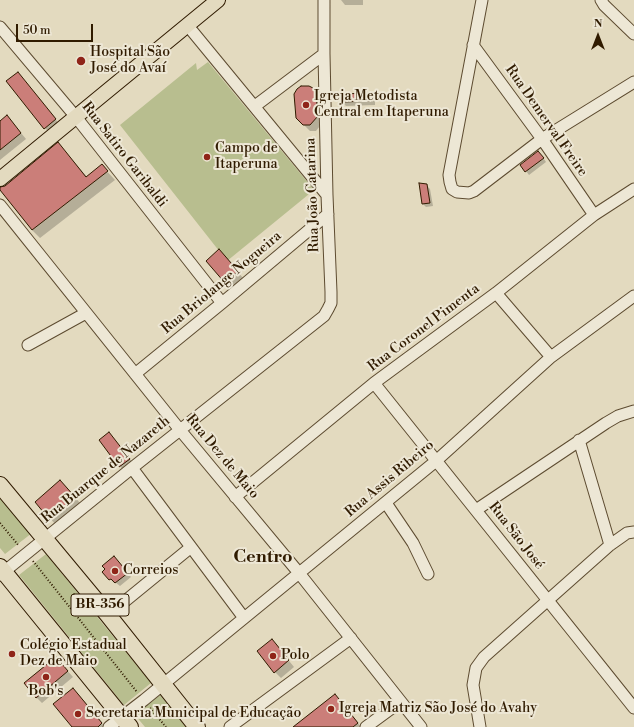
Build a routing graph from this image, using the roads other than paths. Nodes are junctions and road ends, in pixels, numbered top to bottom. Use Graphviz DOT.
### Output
graph roads {
  1 [pos="218,0"];
  2 [pos="324,0"];
  3 [pos="482,0"];
  4 [pos="601,0"];
  5 [pos="188,26"];
  6 [pos="0,27"];
  7 [pos="634,34"];
  8 [pos="473,45"];
  9 [pos="324,54"];
  10 [pos="634,82"];
  11 [pos="255,106"];
  12 [pos="76,117"];
  13 [pos="542,139"];
  14 [pos="0,179"];
  15 [pos="634,189"];
  16 [pos="327,195"];
  17 [pos="0,206"];
  18 [pos="328,214"];
  19 [pos="594,214"];
  20 [pos="331,292"];
  21 [pos="496,292"];
  22 [pos="634,296"];
  23 [pos="222,303"];
  24 [pos="86,313"];
  25 [pos="28,345"];
  26 [pos="551,357"];
  27 [pos="135,374"];
  28 [pos="374,383"];
  29 [pos="634,411"];
  30 [pos="180,430"];
  31 [pos="579,440"];
  32 [pos="436,461"];
  33 [pos="132,468"];
  34 [pos="0,485"];
  35 [pos="236,497"];
  36 [pos="386,502"];
  37 [pos="476,510"];
  38 [pos="630,532"];
  39 [pos="44,538"];
  40 [pos="634,543"];
  41 [pos="610,545"];
  42 [pos="190,548"];
  43 [pos="1,571"];
  44 [pos="299,573"];
  45 [pos="428,574"];
  46 [pos="547,600"];
  47 [pos="108,615"];
  48 [pos="244,618"];
  49 [pos="351,638"];
  50 [pos="163,685"];
  51 [pos="400,702"];
  52 [pos="634,708"];
  53 [pos="126,722"];
  54 [pos="110,727"];
  55 [pos="197,727"];
  56 [pos="230,727"];
  57 [pos="366,727"];
  58 [pos="421,727"];
  59 [pos="480,727"];
  1 -- 5 [label="main road"];
  2 -- 9 [label="street, Rua João Catarina"];
  3 -- 8 [label="street"];
  4 -- 7 [label="street"];
  5 -- 11 [label="street"];
  5 -- 12 [label="main road"];
  6 -- 12 [label="street, Rua Satiro Garibaldi"];
  8 -- 13 [label="street, Rua Demerval Freire"];
  8 -- 13 [label="street"];
  9 -- 11 [label="street"];
  9 -- 16 [label="street, Rua João Catarina"];
  10 -- 13 [label="street"];
  11 -- 16 [label="street"];
  12 -- 14 [label="main road"];
  12 -- 23 [label="street, Rua Satiro Garibaldi"];
  13 -- 19 [label="street, Rua Demerval Freire"];
  15 -- 19 [label="street, Rua Coronel Pimenta"];
  16 -- 18 [label="street, Rua João Catarina"];
  17 -- 24 [label="street, Rua Dez de Maio"];
  18 -- 20 [label="street, Rua João Catarina"];
  18 -- 23 [label="street, Rua Briolange Nogueira"];
  19 -- 21 [label="street, Rua Coronel Pimenta"];
  20 -- 30 [label="street, Rua Buarque de Nazareth"];
  21 -- 26 [label="street"];
  21 -- 28 [label="street, Rua Coronel Pimenta"];
  22 -- 26 [label="street, Rua Assis Ribeiro"];
  23 -- 27 [label="street, Rua Briolange Nogueira"];
  24 -- 25 [label="street"];
  24 -- 27 [label="street, Rua Dez de Maio"];
  26 -- 32 [label="street, Rua Assis Ribeiro"];
  27 -- 30 [label="street, Rua Dez de Maio"];
  28 -- 32 [label="street, Rua São José"];
  28 -- 35 [label="street, Rua Coronel Pimenta"];
  29 -- 31 [label="street"];
  30 -- 33 [label="street, Rua Buarque de Nazareth"];
  30 -- 35 [label="street, Rua Dez de Maio"];
  31 -- 37 [label="street"];
  31 -- 41 [label="street"];
  32 -- 36 [label="street, Rua Assis Ribeiro"];
  32 -- 37 [label="street, Rua São José"];
  33 -- 39 [label="street, Rua Buarque de Nazareth"];
  33 -- 42 [label="street"];
  34 -- 39 [label="highway, BR-356"];
  35 -- 44 [label="street, Rua Dez de Maio"];
  36 -- 44 [label="street, Rua Assis Ribeiro"];
  36 -- 45 [label="street"];
  37 -- 46 [label="street, Rua São José"];
  38 -- 40 [label="street"];
  38 -- 41 [label="street"];
  39 -- 43 [label="street, Rua Buarque de Nazareth"];
  39 -- 47 [label="highway, BR-356"];
  41 -- 46 [label="street"];
  42 -- 47 [label="street"];
  42 -- 48 [label="street"];
  43 -- 53 [label="highway"];
  44 -- 48 [label="street, Rua Assis Ribeiro"];
  44 -- 49 [label="street, Rua Dez de Maio"];
  46 -- 52 [label="street, Rua São José"];
  46 -- 59 [label="street"];
  47 -- 50 [label="highway, BR-356"];
  48 -- 50 [label="street, Rua Assis Ribeiro"];
  49 -- 51 [label="street, Rua Dez de Maio"];
  49 -- 56 [label="street"];
  50 -- 53 [label="street, Rua Assis Ribeiro"];
  50 -- 55 [label="highway, BR-356"];
  51 -- 57 [label="street"];
  51 -- 58 [label="street, Rua Dez de Maio"];
  53 -- 54 [label="street, Rua Assis Ribeiro"];
}
